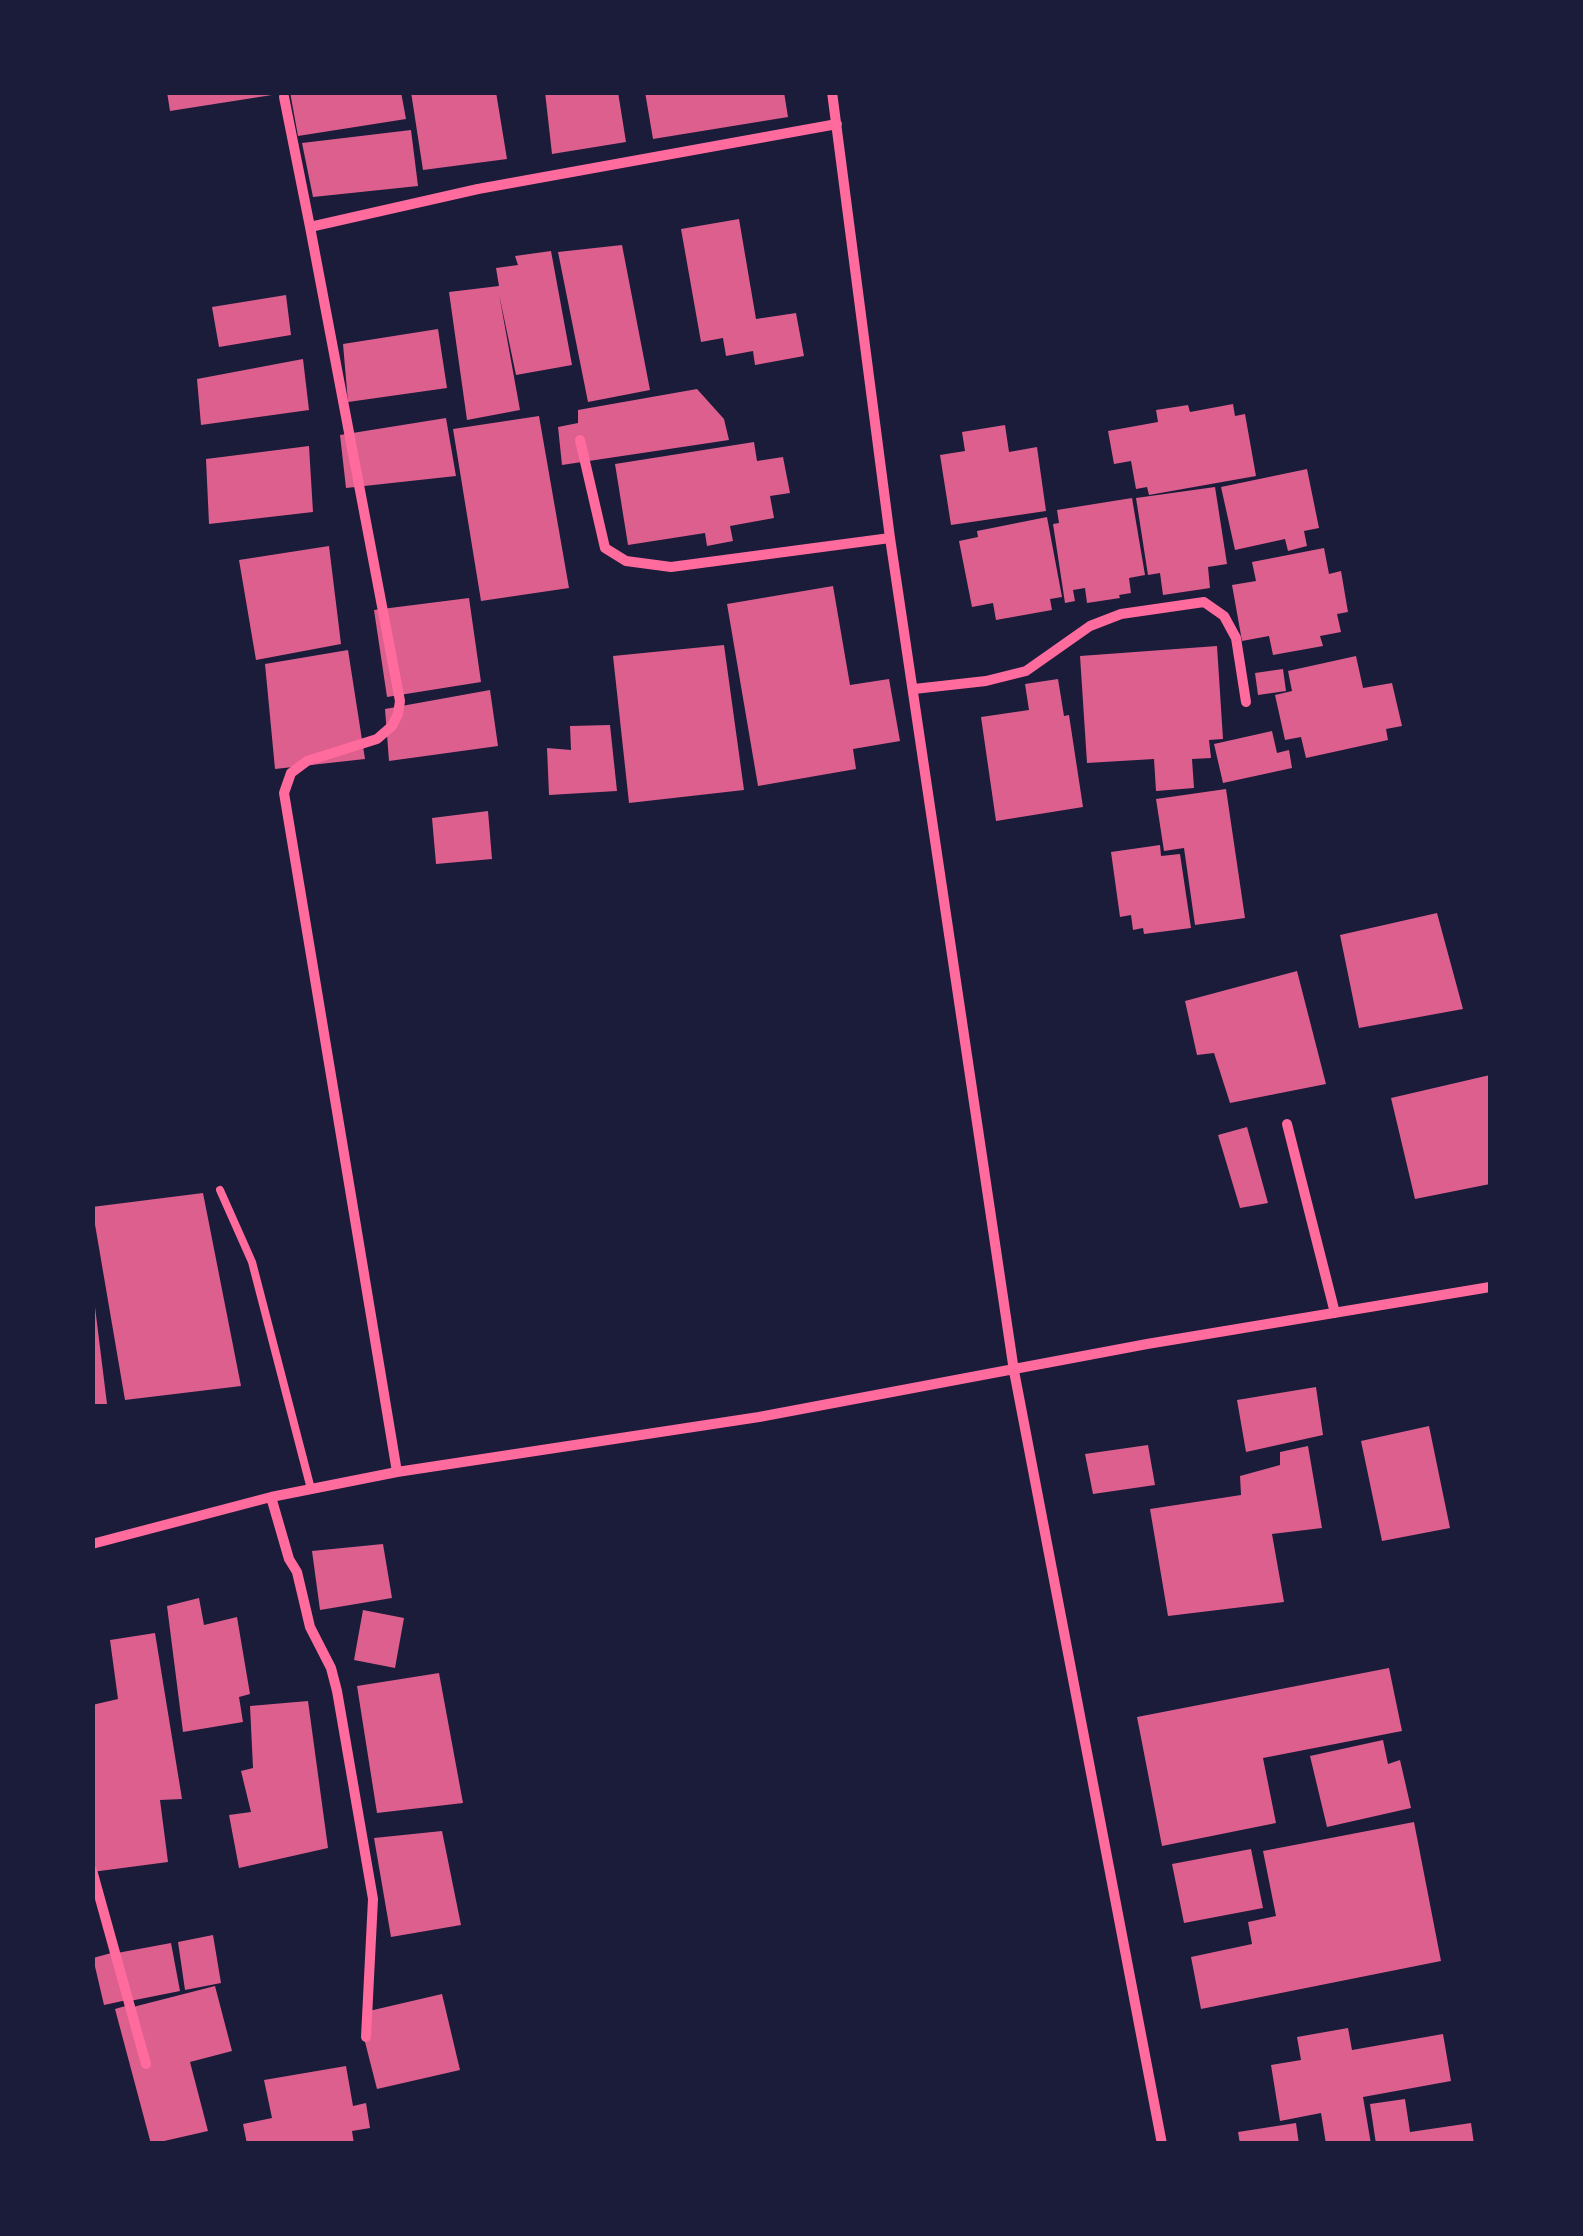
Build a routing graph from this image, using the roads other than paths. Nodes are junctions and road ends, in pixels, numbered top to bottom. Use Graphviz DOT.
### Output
graph roads {
  1 [pos="832,92"];
  2 [pos="284,96"];
  3 [pos="837,124"];
  4 [pos="310,227"];
  5 [pos="580,440"];
  6 [pos="890,538"];
  7 [pos="914,690"];
  8 [pos="1246,702"];
  9 [pos="1287,1124"];
  10 [pos="220,1190"];
  11 [pos="1490,1287"];
  12 [pos="1335,1313"];
  13 [pos="1014,1371"];
  14 [pos="397,1472"];
  15 [pos="312,1489"];
  16 [pos="271,1497"];
  17 [pos="92,1544"];
  18 [pos="92,1870"];
  19 [pos="366,2037"];
  20 [pos="146,2064"];
  21 [pos="1162,2144"];
  1 -- 3 [label="street"];
  2 -- 4 [label="street"];
  3 -- 4 [label="street"];
  3 -- 6 [label="street"];
  4 -- 14 [label="street"];
  5 -- 6 [label="street"];
  6 -- 7 [label="street"];
  7 -- 8 [label="street"];
  7 -- 13 [label="street"];
  9 -- 12 [label="street"];
  10 -- 15 [label="lane"];
  11 -- 12 [label="street"];
  12 -- 13 [label="street"];
  13 -- 14 [label="street"];
  13 -- 21 [label="street"];
  14 -- 15 [label="street"];
  15 -- 16 [label="street"];
  16 -- 17 [label="street"];
  16 -- 19 [label="street"];
  18 -- 20 [label="street"];
}
